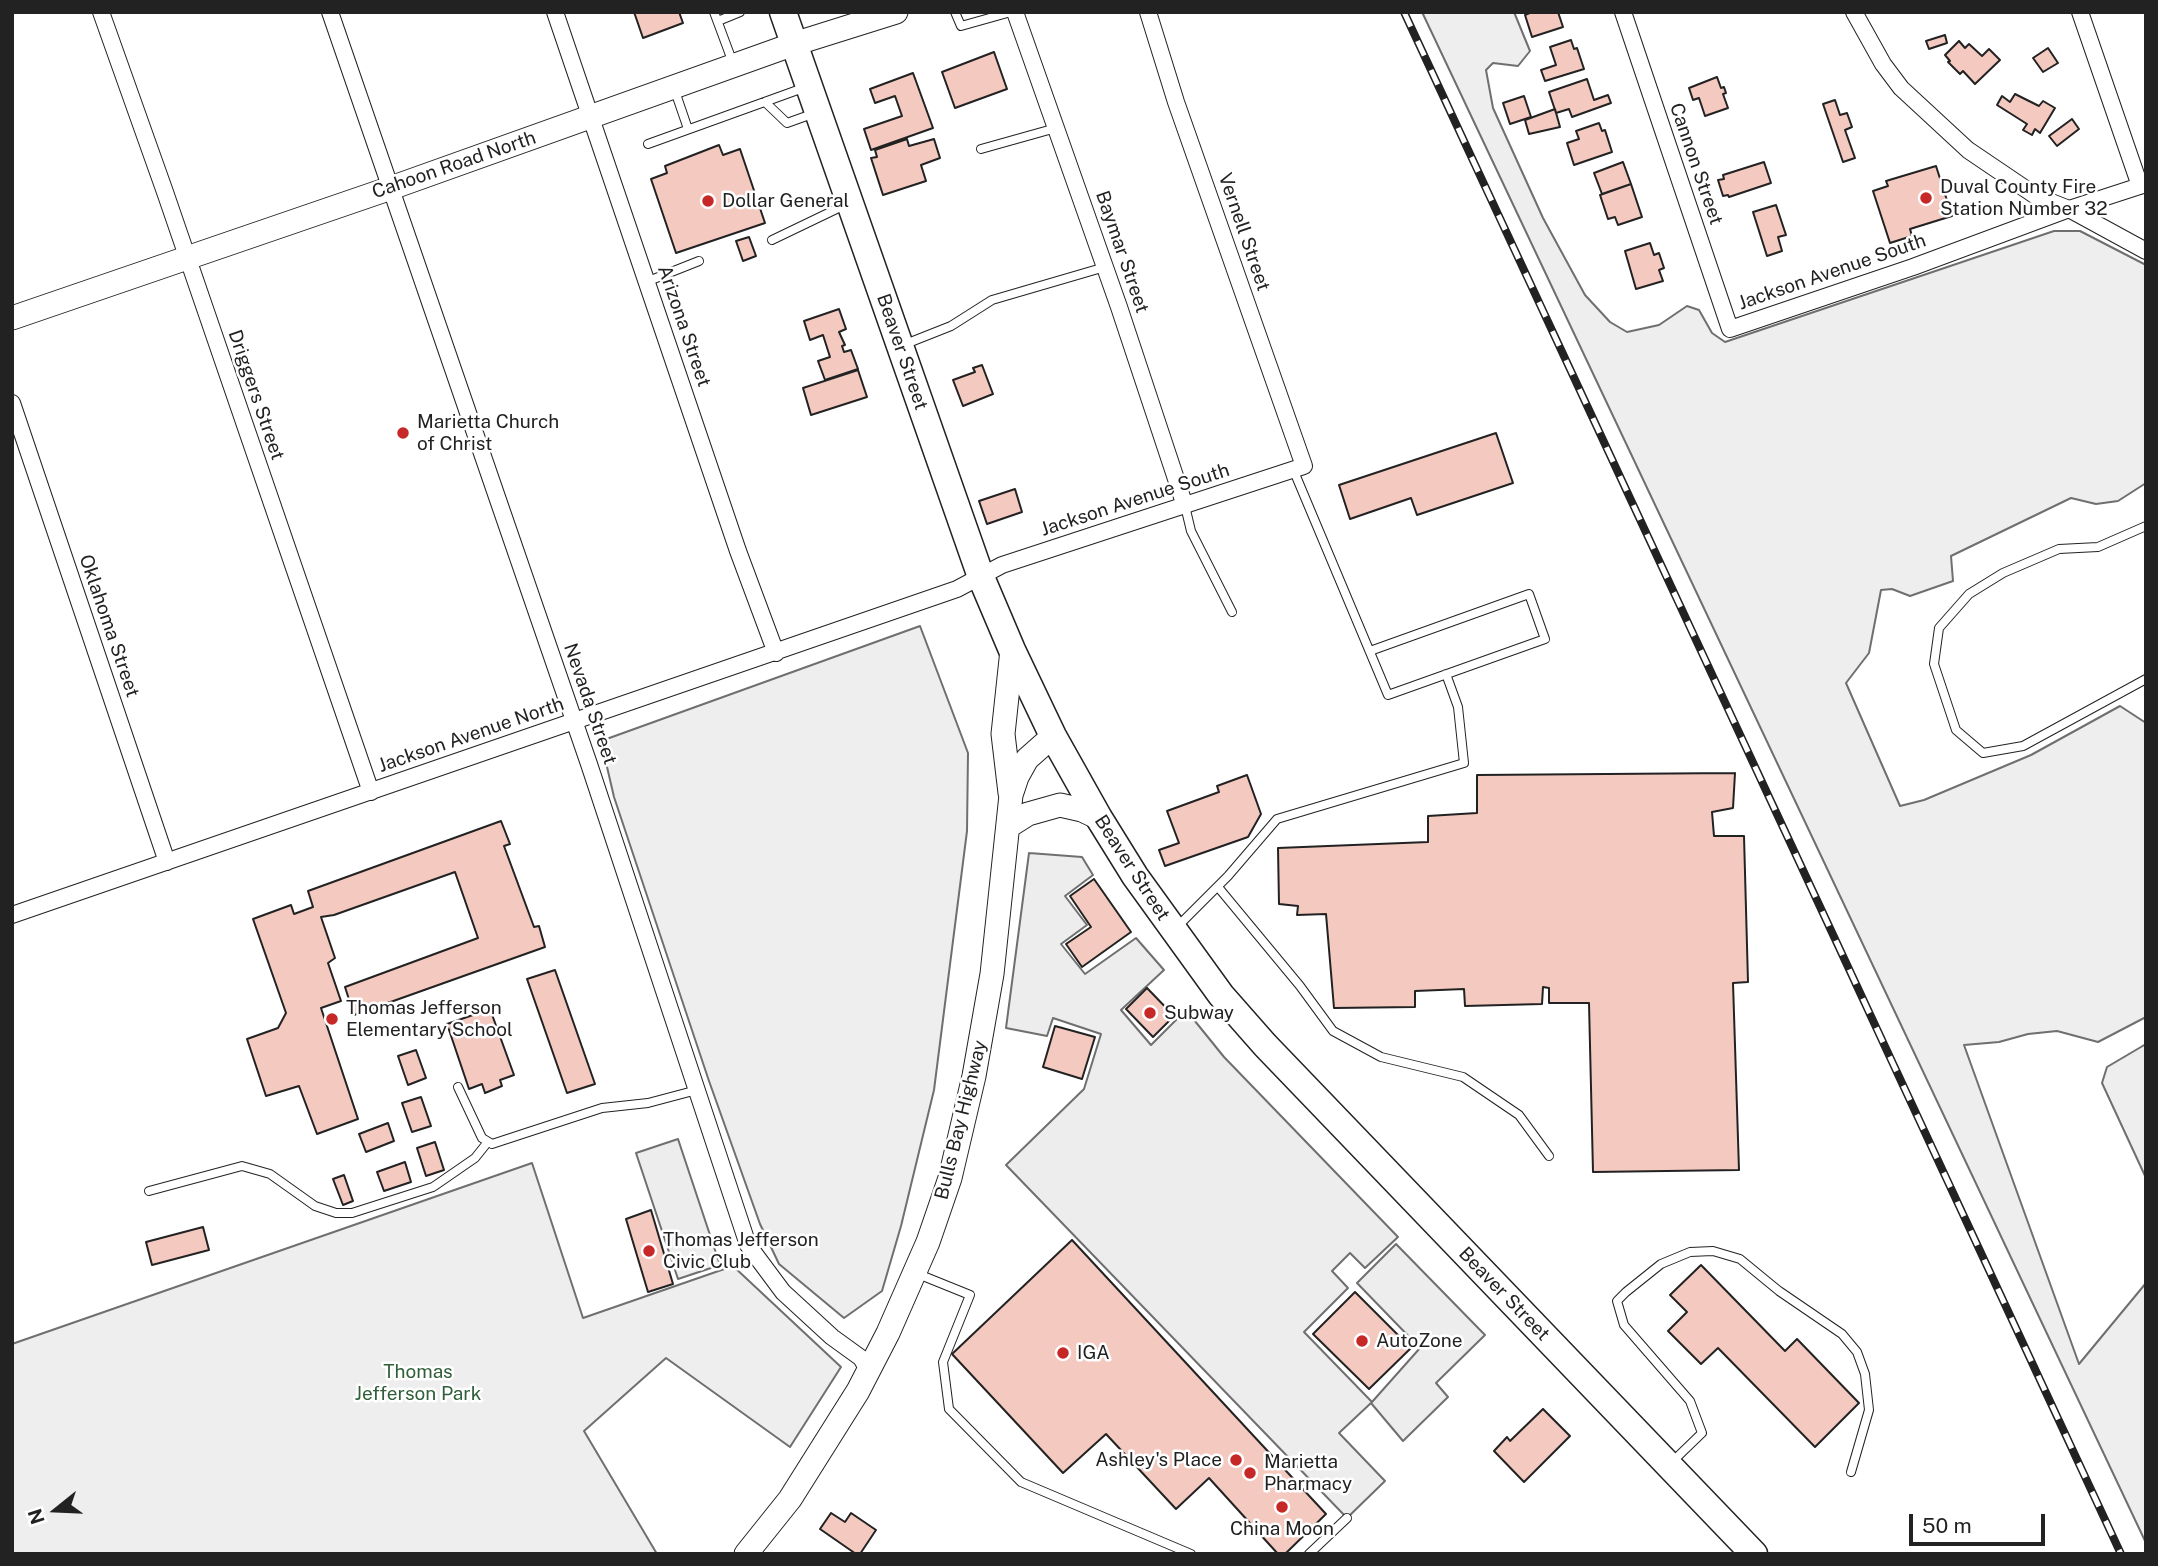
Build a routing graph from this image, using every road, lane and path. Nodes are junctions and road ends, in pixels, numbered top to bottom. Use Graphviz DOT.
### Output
graph roads {
  1 [pos="101,12"];
  2 [pos="330,12"];
  3 [pos="555,12"];
  4 [pos="740,12"];
  5 [pos="783,12"];
  6 [pos="896,12"];
  7 [pos="955,12"];
  8 [pos="1013,12"];
  9 [pos="1148,12"];
  10 [pos="1623,12"];
  11 [pos="1854,12"];
  12 [pos="2080,12"];
  13 [pos="716,17"];
  14 [pos="794,44"];
  15 [pos="734,66"];
  16 [pos="809,86"];
  17 [pos="674,88"];
  18 [pos="765,102"];
  19 [pos="818,112"];
  20 [pos="590,118"];
  21 [pos="1056,128"];
  22 [pos="688,129"];
  23 [pos="648,144"];
  24 [pos="981,149"];
  25 [pos="2143,185"];
  26 [pos="391,188"];
  27 [pos="850,203"];
  28 [pos="2069,209"];
  29 [pos="772,240"];
  30 [pos="2146,251"];
  31 [pos="187,257"];
  32 [pos="699,261"];
  33 [pos="1105,267"];
  34 [pos="646,282"];
  35 [pos="12,318"];
  36 [pos="1730,329"];
  37 [pos="900,347"];
  38 [pos="12,403"];
  39 [pos="1299,467"];
  40 [pos="1185,506"];
  41 [pos="2146,526"];
  42 [pos="981,577"];
  43 [pos="1232,612"];
  44 [pos="1012,650"];
  45 [pos="1370,650"];
  46 [pos="776,653"];
  47 [pos="1446,674"];
  48 [pos="2146,679"];
  49 [pos="573,721"];
  50 [pos="1054,736"];
  51 [pos="371,792"];
  52 [pos="1011,796"];
  53 [pos="1098,818"];
  54 [pos="1009,826"];
  55 [pos="167,862"];
  56 [pos="1218,887"];
  57 [pos="12,915"];
  58 [pos="1173,930"];
  59 [pos="458,1087"];
  60 [pos="696,1090"];
  61 [pos="487,1143"];
  62 [pos="1549,1156"];
  63 [pos="149,1191"];
  64 [pos="914,1273"];
  65 [pos="869,1370"];
  66 [pos="1669,1465"];
  67 [pos="1851,1472"];
  68 [pos="1347,1518"];
  69 [pos="746,1554"];
  70 [pos="1191,1554"];
  71 [pos="1309,1554"];
  72 [pos="1755,1554"];
  1 -- 31 [label="street, Driggers Street"];
  2 -- 26 [label="street, Nevada Street"];
  3 -- 20 [label="street, Arizona Street"];
  4 -- 13 [label="lane"];
  5 -- 14 [label="main road, Beaver Street"];
  6 -- 14 [label="main road, Cahoon Road North"];
  7 -- 8 [label="lane"];
  8 -- 21 [label="street, Baymar Street"];
  9 -- 39 [label="street, Vernell Street"];
  10 -- 36 [label="street, Cannon Street"];
  11 -- 28 [label="street"];
  12 -- 25 [label="street"];
  13 -- 15 [label="lane"];
  14 -- 15 [label="main road, Cahoon Road North"];
  14 -- 16 [label="main road, Beaver Street"];
  15 -- 17 [label="main road, Cahoon Road North"];
  16 -- 18 [label="lane"];
  16 -- 19 [label="main road, Beaver Street"];
  17 -- 20 [label="main road, Cahoon Road North"];
  17 -- 22 [label="lane"];
  18 -- 19 [label="lane"];
  18 -- 22 [label="lane"];
  19 -- 27 [label="main road, Beaver Street"];
  20 -- 26 [label="main road, Cahoon Road North"];
  20 -- 34 [label="street, Arizona Street"];
  21 -- 24 [label="lane"];
  21 -- 33 [label="street, Baymar Street"];
  22 -- 23 [label="lane"];
  25 -- 28 [label="street, Jackson Avenue South"];
  26 -- 31 [label="main road, Cahoon Road North"];
  26 -- 49 [label="street, Nevada Street"];
  27 -- 29 [label="lane"];
  27 -- 37 [label="main road, Beaver Street"];
  28 -- 30 [label="street"];
  28 -- 36 [label="street, Jackson Avenue South"];
  31 -- 35 [label="main road, Cahoon Road North"];
  31 -- 51 [label="street, Driggers Street"];
  32 -- 34 [label="lane"];
  33 -- 37 [label="lane"];
  33 -- 40 [label="street, Baymar Street"];
  34 -- 46 [label="street, Arizona Street"];
  37 -- 42 [label="main road, Beaver Street"];
  38 -- 55 [label="street, Oklahoma Street"];
  39 -- 40 [label="street, Jackson Avenue South"];
  39 -- 45 [label="lane"];
  40 -- 42 [label="street, Jackson Avenue South"];
  40 -- 43 [label="lane"];
  41 -- 48 [label="lane"];
  42 -- 44 [label="main road, Beaver Street"];
  42 -- 46 [label="street, Jackson Avenue North"];
  44 -- 50 [label="main road, Beaver Street"];
  44 -- 52 [label="main road"];
  45 -- 47 [label="lane"];
  45 -- 47 [label="lane"];
  46 -- 49 [label="street, Jackson Avenue North"];
  47 -- 56 [label="lane"];
  49 -- 51 [label="street, Jackson Avenue North"];
  49 -- 60 [label="street, Nevada Street"];
  50 -- 52 [label="main road, Bulls Bay Highway"];
  50 -- 53 [label="main road, Beaver Street"];
  51 -- 55 [label="street, Jackson Avenue North"];
  52 -- 54 [label="main road, Bulls Bay Highway"];
  53 -- 54 [label="main road"];
  53 -- 58 [label="main road, Beaver Street"];
  54 -- 64 [label="main road, Bulls Bay Highway"];
  55 -- 57 [label="street, Jackson Avenue North"];
  56 -- 58 [label="lane"];
  56 -- 62 [label="lane"];
  58 -- 66 [label="main road, Beaver Street"];
  59 -- 61 [label="lane"];
  60 -- 61 [label="lane"];
  60 -- 65 [label="street, Nevada Street"];
  61 -- 63 [label="lane"];
  64 -- 65 [label="main road, Bulls Bay Highway"];
  64 -- 70 [label="lane"];
  65 -- 69 [label="main road, Bulls Bay Highway"];
  66 -- 67 [label="lane"];
  66 -- 72 [label="main road, Beaver Street"];
  68 -- 71 [label="lane"];
}
